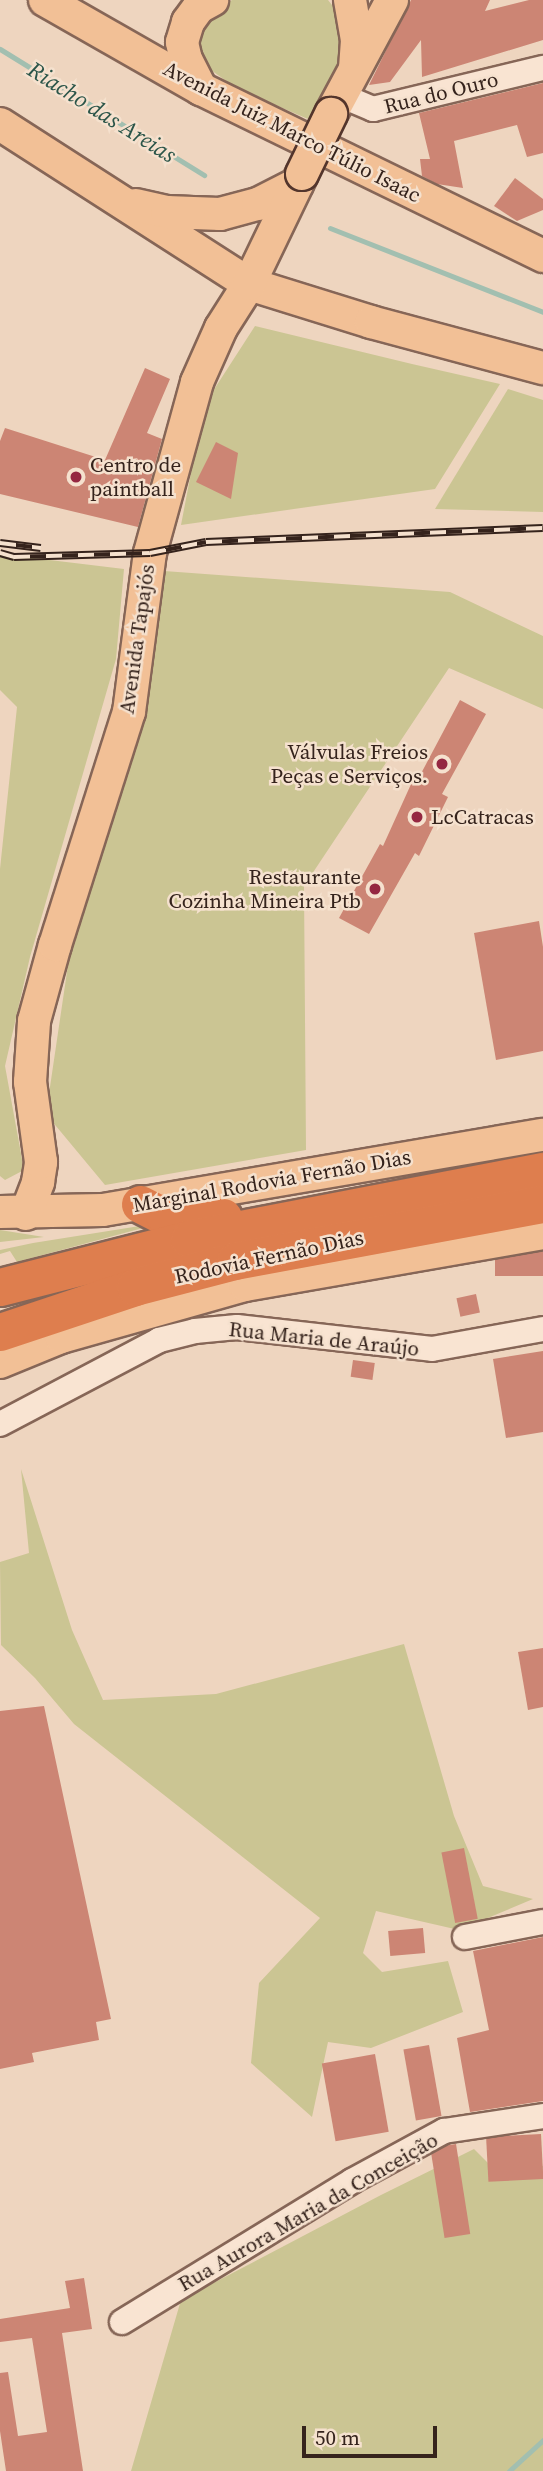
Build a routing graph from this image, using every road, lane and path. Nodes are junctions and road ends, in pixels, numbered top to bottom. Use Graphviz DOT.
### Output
graph roads {
  1 [pos="45,0"];
  2 [pos="212,0"];
  3 [pos="350,0"];
  4 [pos="392,0"];
  5 [pos="543,68"];
  6 [pos="201,89"];
  7 [pos="342,94"];
  8 [pos="0,124"];
  9 [pos="300,179"];
  10 [pos="118,200"];
  11 [pos="543,256"];
  12 [pos="249,284"];
  13 [pos="543,368"];
  14 [pos="543,1135"];
  15 [pos="41,1162"];
  16 [pos="543,1171"];
  17 [pos="140,1204"];
  18 [pos="543,1204"];
  19 [pos="103,1210"];
  20 [pos="13,1213"];
  21 [pos="290,1218"];
  22 [pos="543,1233"];
  23 [pos="0,1287"];
  24 [pos="543,1329"];
  25 [pos="0,1332"];
  26 [pos="0,1362"];
  27 [pos="2,1421"];
  28 [pos="543,1922"];
  29 [pos="465,1937"];
  30 [pos="543,2116"];
  31 [pos="122,2322"];
  1 -- 6 [label="main road, Avenida Juiz Marco Túlio Isaac"];
  2 -- 6 [label="main road"];
  3 -- 7 [label="main road"];
  4 -- 7 [label="main road"];
  5 -- 7 [label="street, Rua do Ouro"];
  6 -- 11 [label="main road, Avenida Juiz Marco Túlio Isaac"];
  7 -- 9 [label="main road, Avenida Tapajós, bridge"];
  8 -- 10 [label="main road"];
  9 -- 10 [label="main road"];
  9 -- 12 [label="main road, Avenida Tapajós"];
  10 -- 12 [label="main road"];
  12 -- 13 [label="main road"];
  12 -- 15 [label="main road, Avenida Tapajós"];
  14 -- 17 [label="main road, Marginal Rodovia Fernão Dias"];
  15 -- 19 [label="main road"];
  15 -- 20 [label="main road, Avenida Tapajós"];
  16 -- 21 [label="highway, Rodovia Fernão Dias"];
  17 -- 19 [label="main road, Marginal Rodovia Fernão Dias"];
  17 -- 21 [label="highway"];
  18 -- 25 [label="highway, Rodovia Fernão Dias"];
  19 -- 20 [label="main road, Marginal Rodovia Fernão Dias"];
  21 -- 23 [label="highway, Rodovia Fernão Dias"];
  22 -- 26 [label="main road"];
  24 -- 27 [label="street, Rua Maria de Araújo"];
  28 -- 29 [label="street"];
  30 -- 31 [label="street, Rua Aurora Maria da Conceição"];
}
